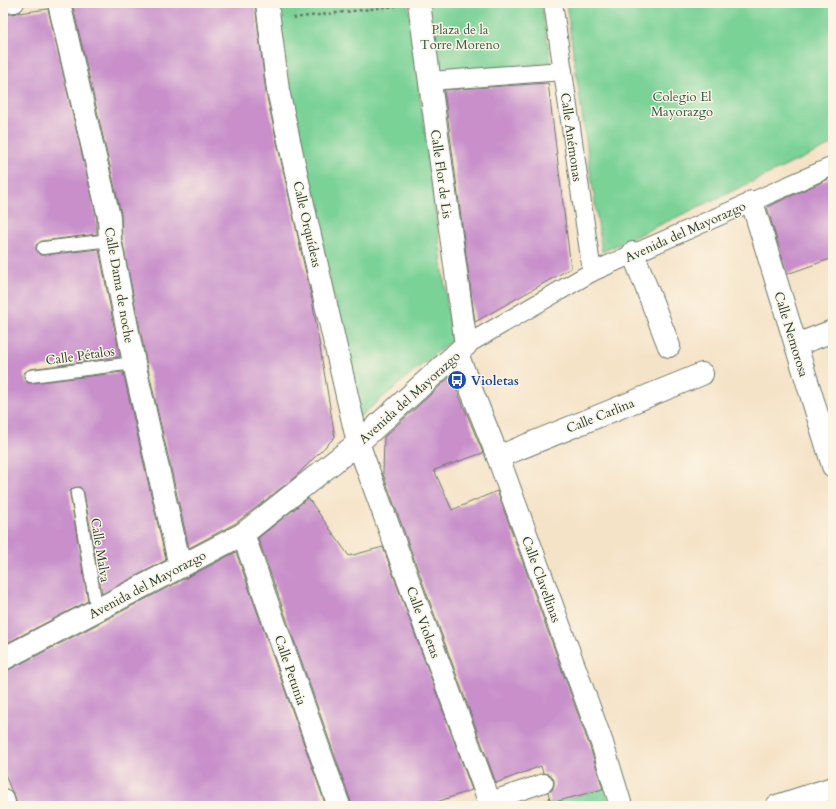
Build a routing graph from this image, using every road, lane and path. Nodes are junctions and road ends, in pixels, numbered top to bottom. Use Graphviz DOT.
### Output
graph roads {
  1 [pos="15,3"];
  2 [pos="59,3"];
  3 [pos="419,3"];
  4 [pos="553,3"];
  5 [pos="3,4"];
  6 [pos="268,12"];
  7 [pos="563,71"];
  8 [pos="430,82"];
  9 [pos="833,166"];
  10 [pos="752,202"];
  11 [pos="110,240"];
  12 [pos="43,248"];
  13 [pos="633,253"];
  14 [pos="592,272"];
  15 [pos="833,331"];
  16 [pos="796,345"];
  17 [pos="669,346"];
  18 [pos="461,349"];
  19 [pos="134,362"];
  20 [pos="702,374"];
  21 [pos="31,376"];
  22 [pos="358,443"];
  23 [pos="498,457"];
  24 [pos="833,466"];
  25 [pos="77,494"];
  26 [pos="244,534"];
  27 [pos="180,566"];
  28 [pos="97,611"];
  29 [pos="3,659"];
  30 [pos="544,783"];
  31 [pos="833,788"];
  32 [pos="3,800"];
  33 [pos="486,804"];
  34 [pos="5,806"];
  35 [pos="340,806"];
  36 [pos="621,806"];
  37 [pos="777,806"];
  1 -- 5 [label="street"];
  2 -- 11 [label="street, Calle Dama de noche"];
  3 -- 6 [label="path"];
  3 -- 8 [label="street, Calle Flor de Lis"];
  4 -- 7 [label="street, Calle Anémonas"];
  6 -- 22 [label="street, Calle Orquídeas"];
  7 -- 8 [label="street"];
  7 -- 14 [label="street, Calle Anémonas"];
  8 -- 18 [label="street, Calle Flor de Lis"];
  9 -- 10 [label="street, Avenida del Mayorazgo"];
  10 -- 13 [label="street, Avenida del Mayorazgo"];
  10 -- 16 [label="street, Calle Nemorosa"];
  11 -- 12 [label="lane"];
  11 -- 19 [label="street, Calle Dama de noche"];
  13 -- 14 [label="street, Avenida del Mayorazgo"];
  13 -- 17 [label="street"];
  14 -- 18 [label="street, Avenida del Mayorazgo"];
  15 -- 16 [label="street"];
  16 -- 24 [label="street, Calle Nemorosa"];
  18 -- 22 [label="street, Avenida del Mayorazgo"];
  18 -- 23 [label="street, Calle Clavellinas"];
  19 -- 21 [label="lane, Calle Pétalos"];
  19 -- 27 [label="street, Calle Dama de noche"];
  20 -- 23 [label="street, Calle Carlina"];
  22 -- 26 [label="street, Avenida del Mayorazgo"];
  22 -- 33 [label="street, Calle Violetas"];
  23 -- 36 [label="street, Calle Clavellinas"];
  25 -- 28 [label="lane, Calle Malva"];
  26 -- 27 [label="street, Avenida del Mayorazgo"];
  26 -- 35 [label="street, Calle Petunia"];
  27 -- 28 [label="street, Avenida del Mayorazgo"];
  28 -- 29 [label="street, Avenida del Mayorazgo"];
  30 -- 33 [label="street, Calle Violetas"];
  31 -- 37 [label="street"];
  32 -- 34 [label="street"];
}
